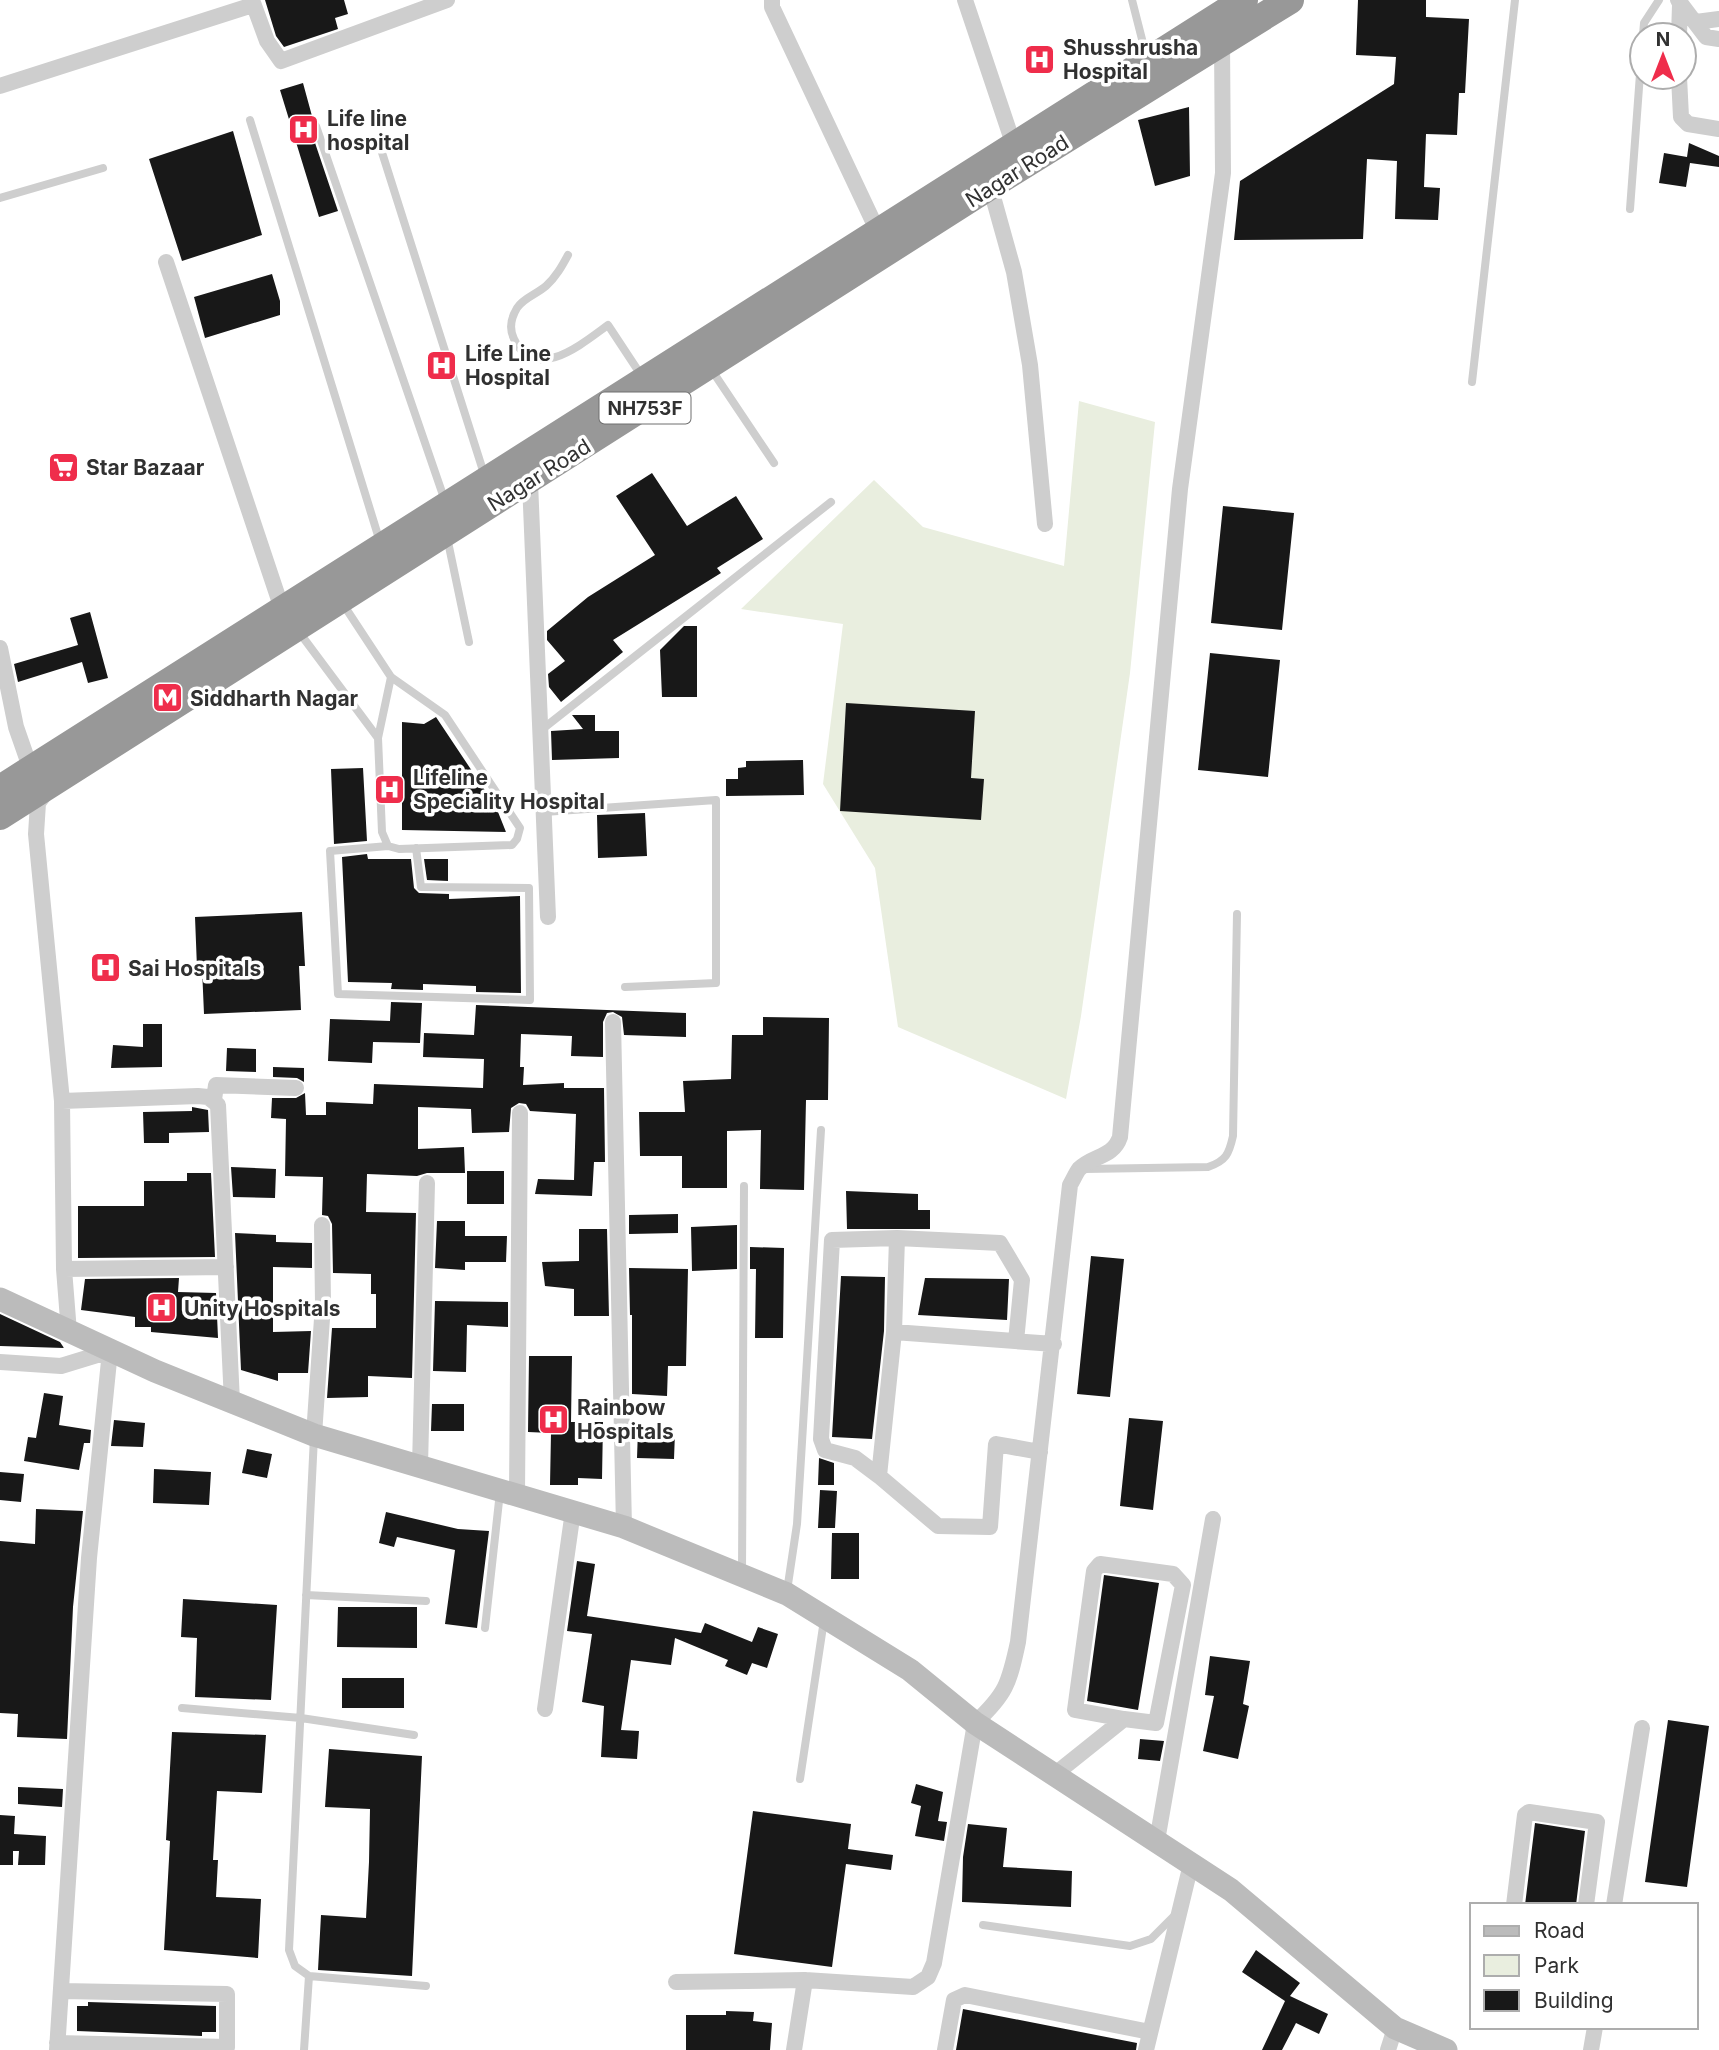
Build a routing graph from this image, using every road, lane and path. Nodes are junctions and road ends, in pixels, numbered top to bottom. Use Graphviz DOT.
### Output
graph roads {
  1 [pos="447,0"];
  2 [pos="772,0"];
  3 [pos="965,0"];
  4 [pos="1132,0"];
  5 [pos="1244,0"];
  6 [pos="1290,0"];
  7 [pos="1515,0"];
  8 [pos="1659,0"];
  9 [pos="253,2"];
  10 [pos="1679,2"];
  11 [pos="1719,19"];
  12 [pos="1645,21"];
  13 [pos="1679,21"];
  14 [pos="1695,21"];
  15 [pos="1698,22"];
  16 [pos="1698,25"];
  17 [pos="1719,40"];
  18 [pos="1222,43"];
  19 [pos="1147,62"];
  20 [pos="0,86"];
  21 [pos="1639,91"];
  22 [pos="1680,91"];
  23 [pos="250,120"];
  24 [pos="316,126"];
  25 [pos="1719,129"];
  26 [pos="379,142"];
  27 [pos="1014,146"];
  28 [pos="103,168"];
  29 [pos="990,186"];
  30 [pos="0,198"];
  31 [pos="1630,209"];
  32 [pos="879,234"];
  33 [pos="568,255"];
  34 [pos="166,262"];
  35 [pos="710,366"];
  36 [pos="645,380"];
  37 [pos="1472,382"];
  38 [pos="775,463"];
  39 [pos="486,481"];
  40 [pos="530,482"];
  41 [pos="831,502"];
  42 [pos="446,506"];
  43 [pos="1045,524"];
  44 [pos="446,534"];
  45 [pos="382,547"];
  46 [pos="342,601"];
  47 [pos="289,619"];
  48 [pos="469,642"];
  49 [pos="0,648"];
  50 [pos="391,677"];
  51 [pos="540,731"];
  52 [pos="378,738"];
  53 [pos="43,775"];
  54 [pos="0,789"];
  55 [pos="544,812"];
  56 [pos="0,816"];
  57 [pos="388,846"];
  58 [pos="416,848"];
  59 [pos="1237,914"];
  60 [pos="548,917"];
  61 [pos="625,987"];
  62 [pos="613,1022"];
  63 [pos="296,1088"];
  64 [pos="214,1100"];
  65 [pos="62,1101"];
  66 [pos="520,1113"];
  67 [pos="821,1130"];
  68 [pos="1080,1169"];
  69 [pos="427,1183"];
  70 [pos="744,1186"];
  71 [pos="322,1225"];
  72 [pos="897,1238"];
  73 [pos="226,1267"];
  74 [pos="64,1269"];
  75 [pos="0,1299"];
  76 [pos="69,1332"];
  77 [pos="894,1332"];
  78 [pos="1016,1341"];
  79 [pos="1054,1344"];
  80 [pos="110,1351"];
  81 [pos="0,1362"];
  82 [pos="232,1402"];
  83 [pos="314,1435"];
  84 [pos="1040,1452"];
  85 [pos="420,1466"];
  86 [pos="879,1476"];
  87 [pos="508,1492"];
  88 [pos="573,1511"];
  89 [pos="1213,1518"];
  90 [pos="624,1527"];
  91 [pos="742,1573"];
  92 [pos="787,1594"];
  93 [pos="306,1595"];
  94 [pos="426,1601"];
  95 [pos="824,1617"];
  96 [pos="485,1628"];
  97 [pos="183,1708"];
  98 [pos="545,1709"];
  99 [pos="301,1718"];
  100 [pos="1124,1719"];
  101 [pos="975,1723"];
  102 [pos="1642,1728"];
  103 [pos="414,1735"];
  104 [pos="1054,1775"];
  105 [pos="800,1779"];
  106 [pos="1597,1822"];
  107 [pos="1626,1827"];
  108 [pos="1157,1841"];
  109 [pos="1191,1864"];
  110 [pos="1587,1898"];
  111 [pos="1615,1900"];
  112 [pos="1514,1903"];
  113 [pos="1179,1911"];
  114 [pos="983,1924"];
  115 [pos="309,1976"];
  116 [pos="805,1980"];
  117 [pos="676,1982"];
  118 [pos="426,1986"];
  119 [pos="61,1991"];
  120 [pos="1395,2028"];
  121 [pos="1595,2029"];
  122 [pos="1150,2032"];
  123 [pos="57,2046"];
  124 [pos="304,2050"];
  125 [pos="794,2050"];
  126 [pos="945,2050"];
  127 [pos="1146,2050"];
  128 [pos="1388,2050"];
  129 [pos="1446,2050"];
  130 [pos="1591,2050"];
  1 -- 9 [label="street"];
  2 -- 32 [label="street"];
  3 -- 27 [label="street"];
  4 -- 19 [label="lane"];
  5 -- 19 [label="highway, Nagar Road / NH753F"];
  6 -- 18 [label="highway, Nagar Road / NH753F"];
  7 -- 37 [label="lane"];
  8 -- 12 [label="lane"];
  9 -- 20 [label="street"];
  10 -- 13 [label="street"];
  10 -- 14 [label="street"];
  11 -- 15 [label="street"];
  16 -- 17 [label="street"];
  18 -- 29 [label="highway, Nagar Road / NH753F"];
  18 -- 68 [label="street"];
  19 -- 27 [label="highway, Nagar Road / NH753F"];
  21 -- 31 [label="lane"];
  22 -- 25 [label="street"];
  23 -- 45 [label="lane"];
  24 -- 42 [label="lane"];
  26 -- 39 [label="lane"];
  27 -- 32 [label="highway, Nagar Road / NH753F"];
  28 -- 30 [label="lane"];
  29 -- 35 [label="highway, Nagar Road / NH753F"];
  29 -- 43 [label="street"];
  32 -- 36 [label="highway, Nagar Road / NH753F"];
  33 -- 36 [label="lane"];
  34 -- 47 [label="street"];
  35 -- 38 [label="lane"];
  35 -- 40 [label="highway, Nagar Road / NH753F"];
  36 -- 39 [label="highway, Nagar Road / NH753F"];
  39 -- 42 [label="highway, Nagar Road / NH753F"];
  40 -- 44 [label="highway, Nagar Road / NH753F"];
  40 -- 51 [label="street"];
  41 -- 51 [label="lane"];
  42 -- 45 [label="highway, Nagar Road / NH753F"];
  44 -- 46 [label="highway, Nagar Road / NH753F"];
  44 -- 48 [label="lane"];
  45 -- 47 [label="highway, Nagar Road / NH753F"];
  46 -- 47 [label="highway, Nagar Road / NH753F"];
  46 -- 50 [label="lane"];
  47 -- 52 [label="lane"];
  47 -- 53 [label="highway, Nagar Road / NH753F"];
  49 -- 53 [label="street"];
  50 -- 52 [label="lane"];
  50 -- 58 [label="lane"];
  51 -- 55 [label="street"];
  52 -- 57 [label="lane"];
  53 -- 54 [label="highway, Nagar Road / NH753F"];
  53 -- 56 [label="highway, Nagar Road / NH753F"];
  53 -- 65 [label="street"];
  55 -- 60 [label="street"];
  55 -- 61 [label="lane"];
  57 -- 58 [label="lane"];
  57 -- 58 [label="lane"];
  59 -- 68 [label="lane"];
  62 -- 90 [label="street"];
  63 -- 64 [label="street"];
  64 -- 65 [label="street"];
  64 -- 73 [label="street"];
  65 -- 74 [label="street"];
  66 -- 87 [label="street"];
  67 -- 92 [label="lane"];
  68 -- 79 [label="street"];
  69 -- 85 [label="street"];
  70 -- 91 [label="lane"];
  71 -- 83 [label="street"];
  72 -- 77 [label="street"];
  72 -- 78 [label="street"];
  72 -- 86 [label="street"];
  73 -- 74 [label="street"];
  73 -- 82 [label="street"];
  74 -- 76 [label="street"];
  75 -- 76 [label="main road"];
  76 -- 80 [label="main road"];
  77 -- 78 [label="street"];
  77 -- 86 [label="street"];
  78 -- 79 [label="street"];
  79 -- 84 [label="street"];
  80 -- 81 [label="street"];
  80 -- 82 [label="main road"];
  80 -- 119 [label="street"];
  82 -- 83 [label="main road"];
  83 -- 85 [label="main road"];
  83 -- 93 [label="lane"];
  84 -- 86 [label="street"];
  84 -- 101 [label="street"];
  85 -- 87 [label="main road"];
  87 -- 88 [label="main road"];
  87 -- 96 [label="lane"];
  88 -- 90 [label="main road"];
  88 -- 98 [label="street"];
  89 -- 108 [label="street"];
  90 -- 91 [label="main road"];
  91 -- 92 [label="main road"];
  92 -- 95 [label="main road"];
  93 -- 94 [label="lane"];
  93 -- 99 [label="lane"];
  95 -- 101 [label="main road"];
  95 -- 105 [label="lane"];
  97 -- 99 [label="lane"];
  99 -- 103 [label="lane"];
  99 -- 115 [label="lane"];
  100 -- 100 [label="street"];
  100 -- 104 [label="street"];
  101 -- 104 [label="main road"];
  101 -- 116 [label="street"];
  102 -- 107 [label="street"];
  104 -- 108 [label="main road"];
  106 -- 107 [label="street"];
  106 -- 110 [label="street"];
  106 -- 112 [label="street"];
  107 -- 111 [label="street"];
  108 -- 109 [label="main road"];
  109 -- 113 [label="street"];
  109 -- 120 [label="main road"];
  110 -- 111 [label="street"];
  113 -- 114 [label="lane"];
  113 -- 122 [label="street"];
  115 -- 118 [label="lane"];
  115 -- 124 [label="lane"];
  116 -- 117 [label="street"];
  116 -- 125 [label="street"];
  119 -- 123 [label="street"];
  119 -- 123 [label="street"];
  120 -- 128 [label="street"];
  120 -- 129 [label="main road"];
  121 -- 130 [label="street"];
  122 -- 126 [label="street"];
  122 -- 127 [label="street"];
}
